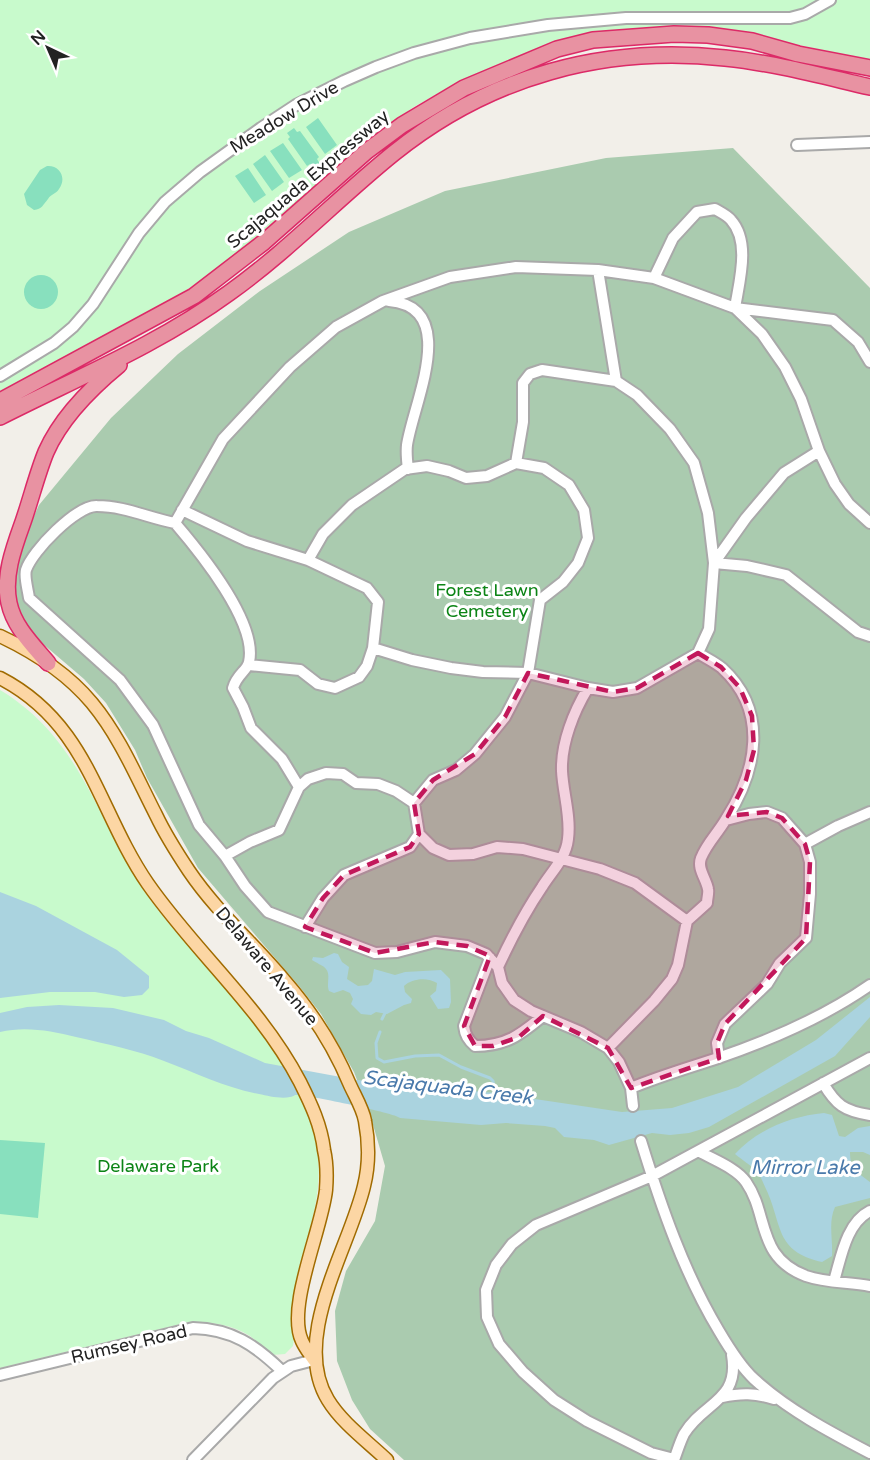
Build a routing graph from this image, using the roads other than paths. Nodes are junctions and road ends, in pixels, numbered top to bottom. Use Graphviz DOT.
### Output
graph roads {
  1 [pos="830,0"];
  2 [pos="870,68"];
  3 [pos="870,87"];
  4 [pos="870,142"];
  5 [pos="797,144"];
  6 [pos="598,270"];
  7 [pos="654,278"];
  8 [pos="383,301"];
  9 [pos="735,308"];
  10 [pos="153,340"];
  11 [pos="870,362"];
  12 [pos="0,375"];
  13 [pos="616,381"];
  14 [pos="0,400"];
  15 [pos="0,417"];
  16 [pos="819,451"];
  17 [pos="516,463"];
  18 [pos="408,469"];
  19 [pos="182,510"];
  20 [pos="175,523"];
  21 [pos="870,523"];
  22 [pos="308,560"];
  23 [pos="714,564"];
  24 [pos="0,636"];
  25 [pos="870,636"];
  26 [pos="373,648"];
  27 [pos="698,653"];
  28 [pos="48,663"];
  29 [pos="249,665"];
  30 [pos="528,673"];
  31 [pos="0,678"];
  32 [pos="588,688"];
  33 [pos="299,788"];
  34 [pos="414,803"];
  35 [pos="870,812"];
  36 [pos="726,820"];
  37 [pos="419,834"];
  38 [pos="805,844"];
  39 [pos="225,856"];
  40 [pos="562,858"];
  41 [pos="687,921"];
  42 [pos="305,927"];
  43 [pos="490,958"];
  44 [pos="498,967"];
  45 [pos="870,985"];
  46 [pos="543,1016"];
  47 [pos="608,1048"];
  48 [pos="719,1058"];
  49 [pos="870,1058"];
  50 [pos="823,1083"];
  51 [pos="631,1088"];
  52 [pos="633,1106"];
  53 [pos="870,1115"];
  54 [pos="641,1141"];
  55 [pos="700,1152"];
  56 [pos="652,1176"];
  57 [pos="870,1211"];
  58 [pos="834,1281"];
  59 [pos="870,1286"];
  60 [pos="731,1352"];
  61 [pos="314,1360"];
  62 [pos="282,1371"];
  63 [pos="0,1375"];
  64 [pos="722,1397"];
  65 [pos="785,1403"];
  66 [pos="870,1453"];
  67 [pos="192,1460"];
  68 [pos="387,1460"];
  69 [pos="674,1460"];
  1 -- 12 [label="street, Meadow Drive"];
  2 -- 14 [label="highway, Scajaquada Expressway"];
  3 -- 10 [label="highway, Scajaquada Expressway"];
  4 -- 5 [label="street"];
  6 -- 7 [label="street"];
  6 -- 8 [label="street"];
  6 -- 13 [label="street"];
  7 -- 9 [label="street"];
  7 -- 9 [label="street"];
  8 -- 18 [label="street"];
  8 -- 19 [label="street"];
  9 -- 11 [label="street"];
  9 -- 16 [label="street"];
  10 -- 15 [label="highway, Scajaquada Expressway"];
  10 -- 28 [label="highway"];
  13 -- 17 [label="street"];
  13 -- 23 [label="street"];
  16 -- 21 [label="street"];
  16 -- 23 [label="street"];
  17 -- 18 [label="street"];
  17 -- 30 [label="street"];
  18 -- 22 [label="street"];
  19 -- 20 [label="street"];
  19 -- 22 [label="street"];
  20 -- 29 [label="street"];
  20 -- 39 [label="street"];
  22 -- 26 [label="street"];
  23 -- 25 [label="street"];
  23 -- 27 [label="street"];
  24 -- 28 [label="main road, Delaware Avenue"];
  26 -- 29 [label="street"];
  26 -- 30 [label="street"];
  27 -- 32 [label="street"];
  27 -- 36 [label="street"];
  28 -- 61 [label="main road, Delaware Avenue"];
  29 -- 33 [label="street"];
  30 -- 32 [label="street"];
  30 -- 34 [label="street"];
  31 -- 61 [label="main road, Delaware Avenue"];
  32 -- 40 [label="street"];
  33 -- 34 [label="street"];
  33 -- 39 [label="street"];
  34 -- 37 [label="street"];
  35 -- 38 [label="street"];
  36 -- 38 [label="street"];
  36 -- 41 [label="street"];
  37 -- 40 [label="street"];
  37 -- 42 [label="street"];
  38 -- 48 [label="street"];
  39 -- 42 [label="street"];
  40 -- 41 [label="street"];
  40 -- 44 [label="street"];
  41 -- 47 [label="street"];
  42 -- 43 [label="street"];
  43 -- 44 [label="street"];
  43 -- 46 [label="street"];
  44 -- 46 [label="street"];
  45 -- 48 [label="street"];
  46 -- 47 [label="street"];
  47 -- 51 [label="street"];
  48 -- 51 [label="street"];
  49 -- 50 [label="street"];
  50 -- 53 [label="street"];
  50 -- 55 [label="street"];
  51 -- 52 [label="street"];
  54 -- 56 [label="street"];
  55 -- 56 [label="street"];
  55 -- 58 [label="street"];
  56 -- 60 [label="street"];
  56 -- 69 [label="street"];
  57 -- 58 [label="street"];
  58 -- 59 [label="street"];
  60 -- 64 [label="street"];
  60 -- 65 [label="street"];
  61 -- 62 [label="street"];
  61 -- 68 [label="main road, Delaware Avenue"];
  62 -- 63 [label="street, Rumsey Road"];
  62 -- 67 [label="street"];
  64 -- 65 [label="street"];
  64 -- 69 [label="street"];
  65 -- 66 [label="street"];
}
